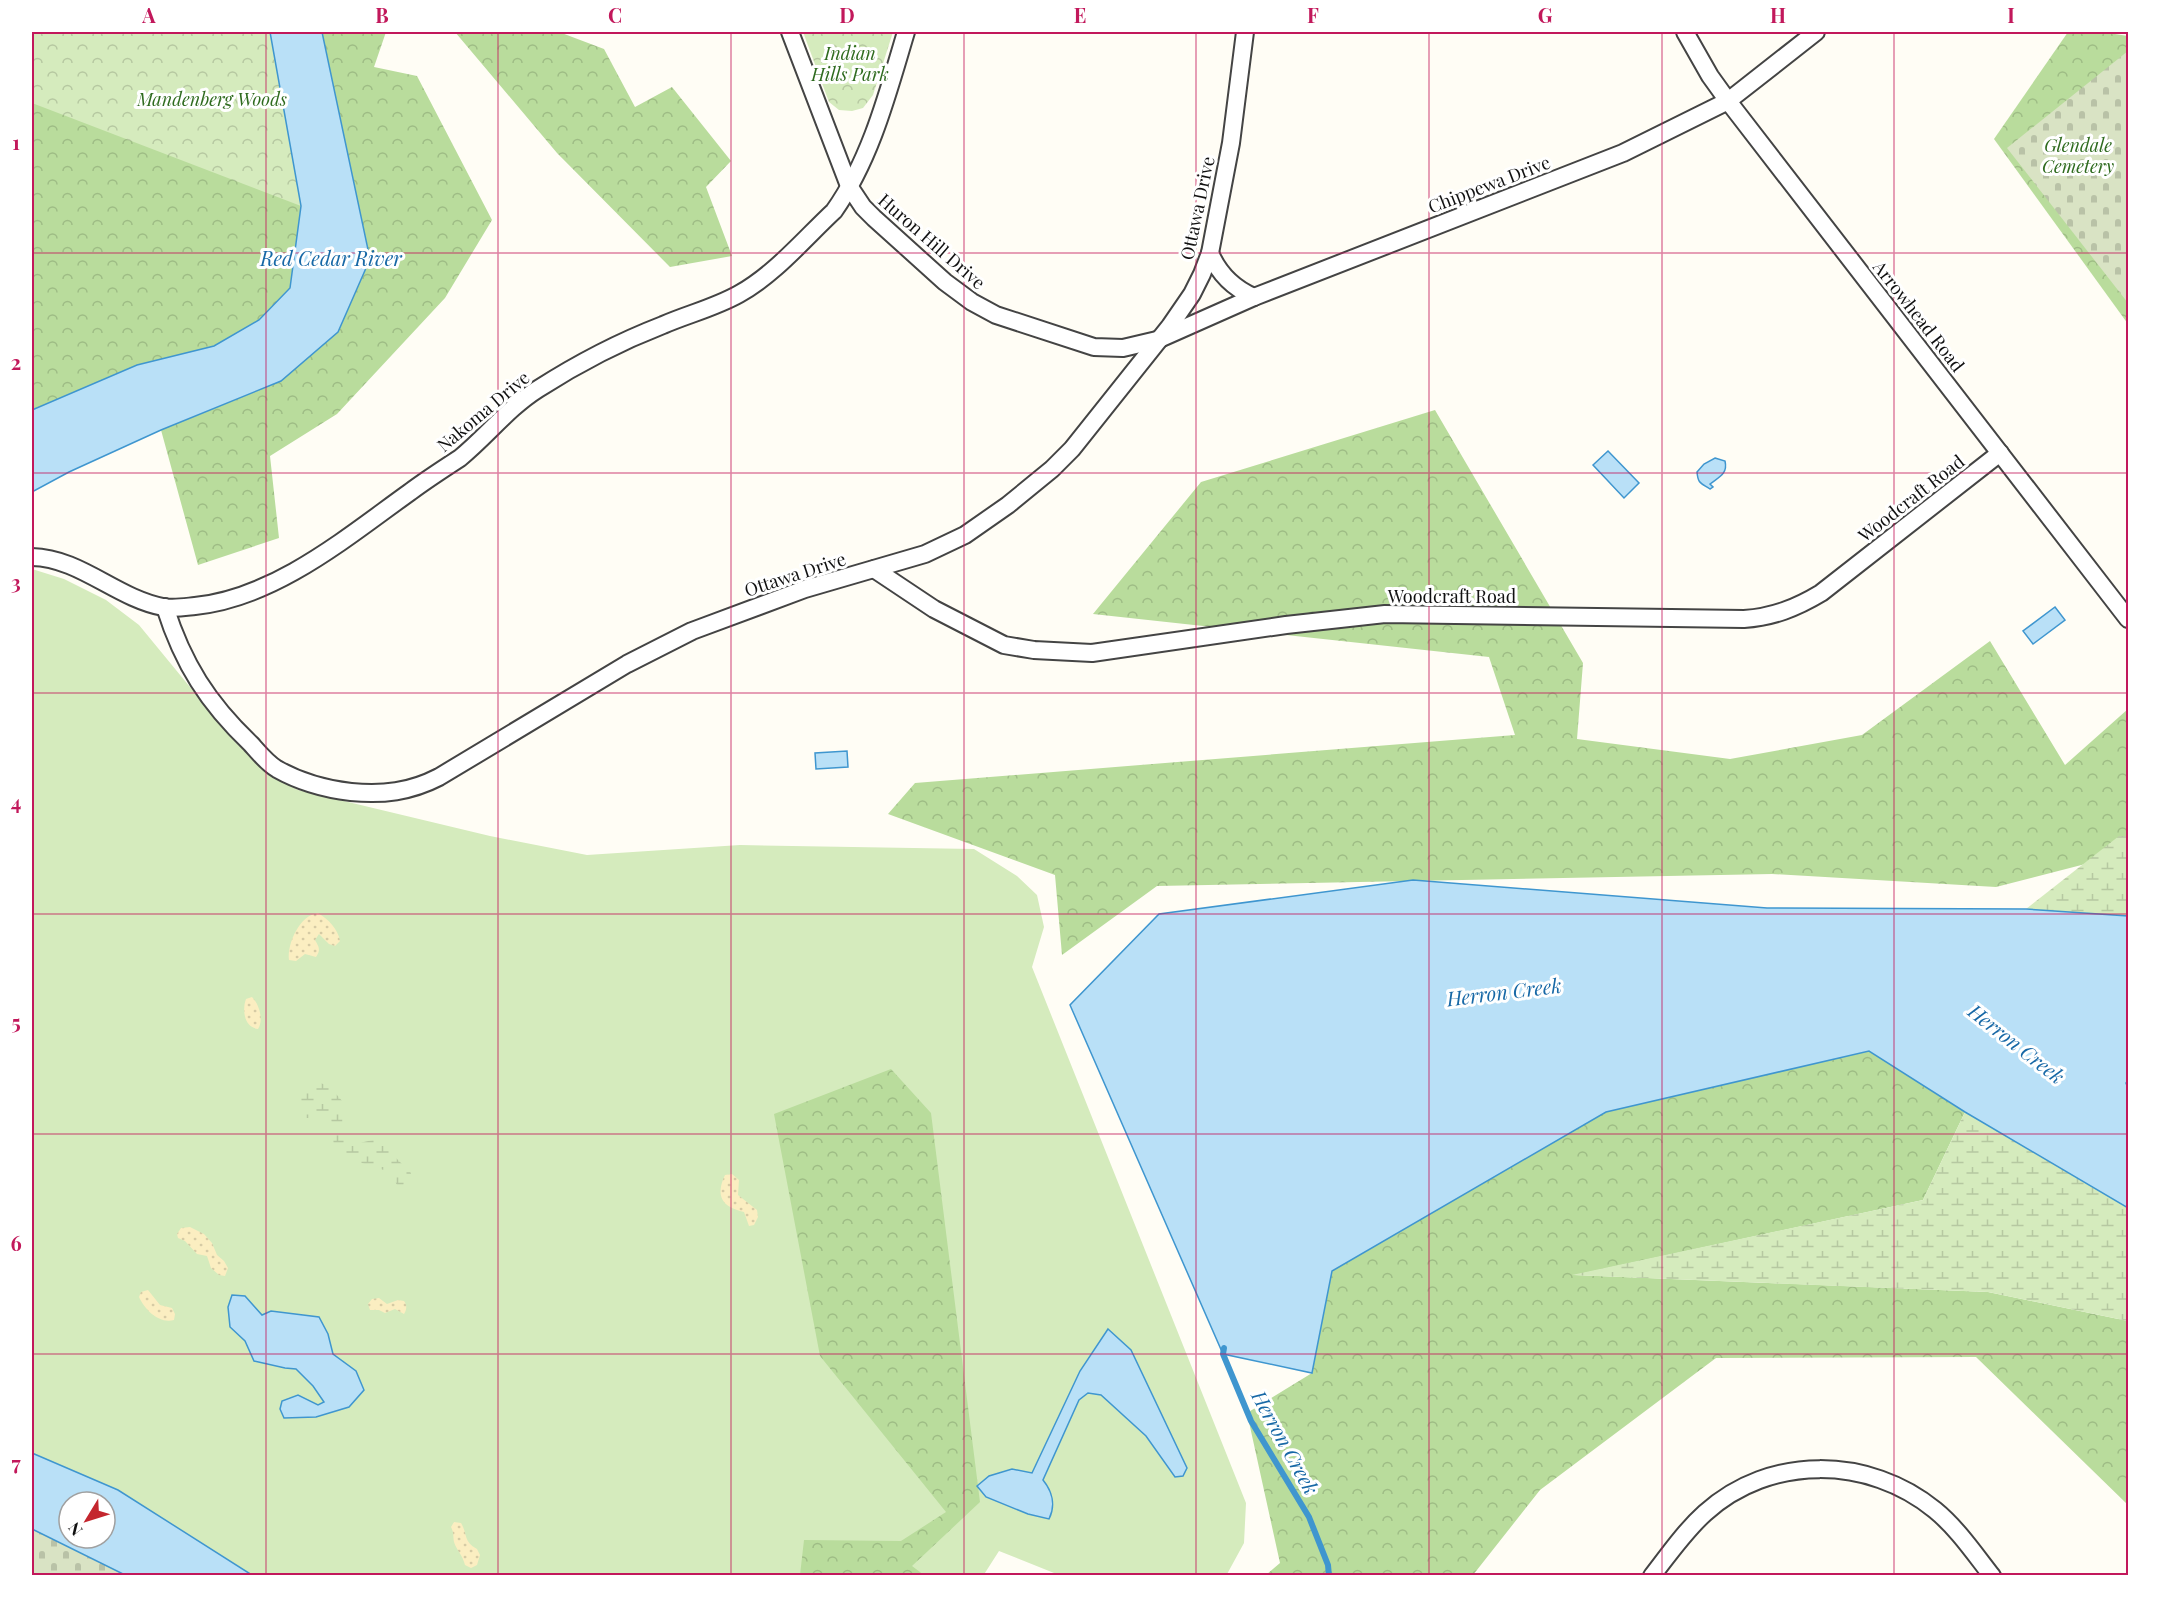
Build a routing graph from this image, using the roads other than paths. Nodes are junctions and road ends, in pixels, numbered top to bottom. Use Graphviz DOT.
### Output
graph roads {
  1 [pos="790,32"];
  2 [pos="906,32"];
  3 [pos="1245,32"];
  4 [pos="1685,32"];
  5 [pos="1816,32"];
  6 [pos="1728,101"];
  7 [pos="849,186"];
  8 [pos="1210,253"];
  9 [pos="1254,297"];
  10 [pos="1157,340"];
  11 [pos="2000,453"];
  12 [pos="32,557"];
  13 [pos="874,569"];
  14 [pos="165,608"];
  15 [pos="2128,619"];
  16 [pos="1652,1575"];
  17 [pos="1992,1575"];
  1 -- 7 [label="street, Huron Hill Drive"];
  2 -- 7 [label="street, Nakoma Drive"];
  3 -- 8 [label="street, Ottawa Drive"];
  4 -- 6 [label="street, Arrowhead Road"];
  5 -- 6 [label="street, Chippewa Drive"];
  6 -- 9 [label="street, Chippewa Drive"];
  6 -- 11 [label="street, Arrowhead Road"];
  7 -- 10 [label="street, Huron Hill Drive"];
  7 -- 14 [label="street, Nakoma Drive"];
  8 -- 9 [label="street"];
  8 -- 10 [label="street, Ottawa Drive"];
  9 -- 10 [label="street, Chippewa Drive"];
  10 -- 13 [label="street, Ottawa Drive"];
  11 -- 13 [label="street, Woodcraft Road"];
  11 -- 15 [label="street, Arrowhead Road"];
  12 -- 14 [label="street, Nakoma Drive"];
  13 -- 14 [label="street, Ottawa Drive"];
  16 -- 17 [label="street"];
}
